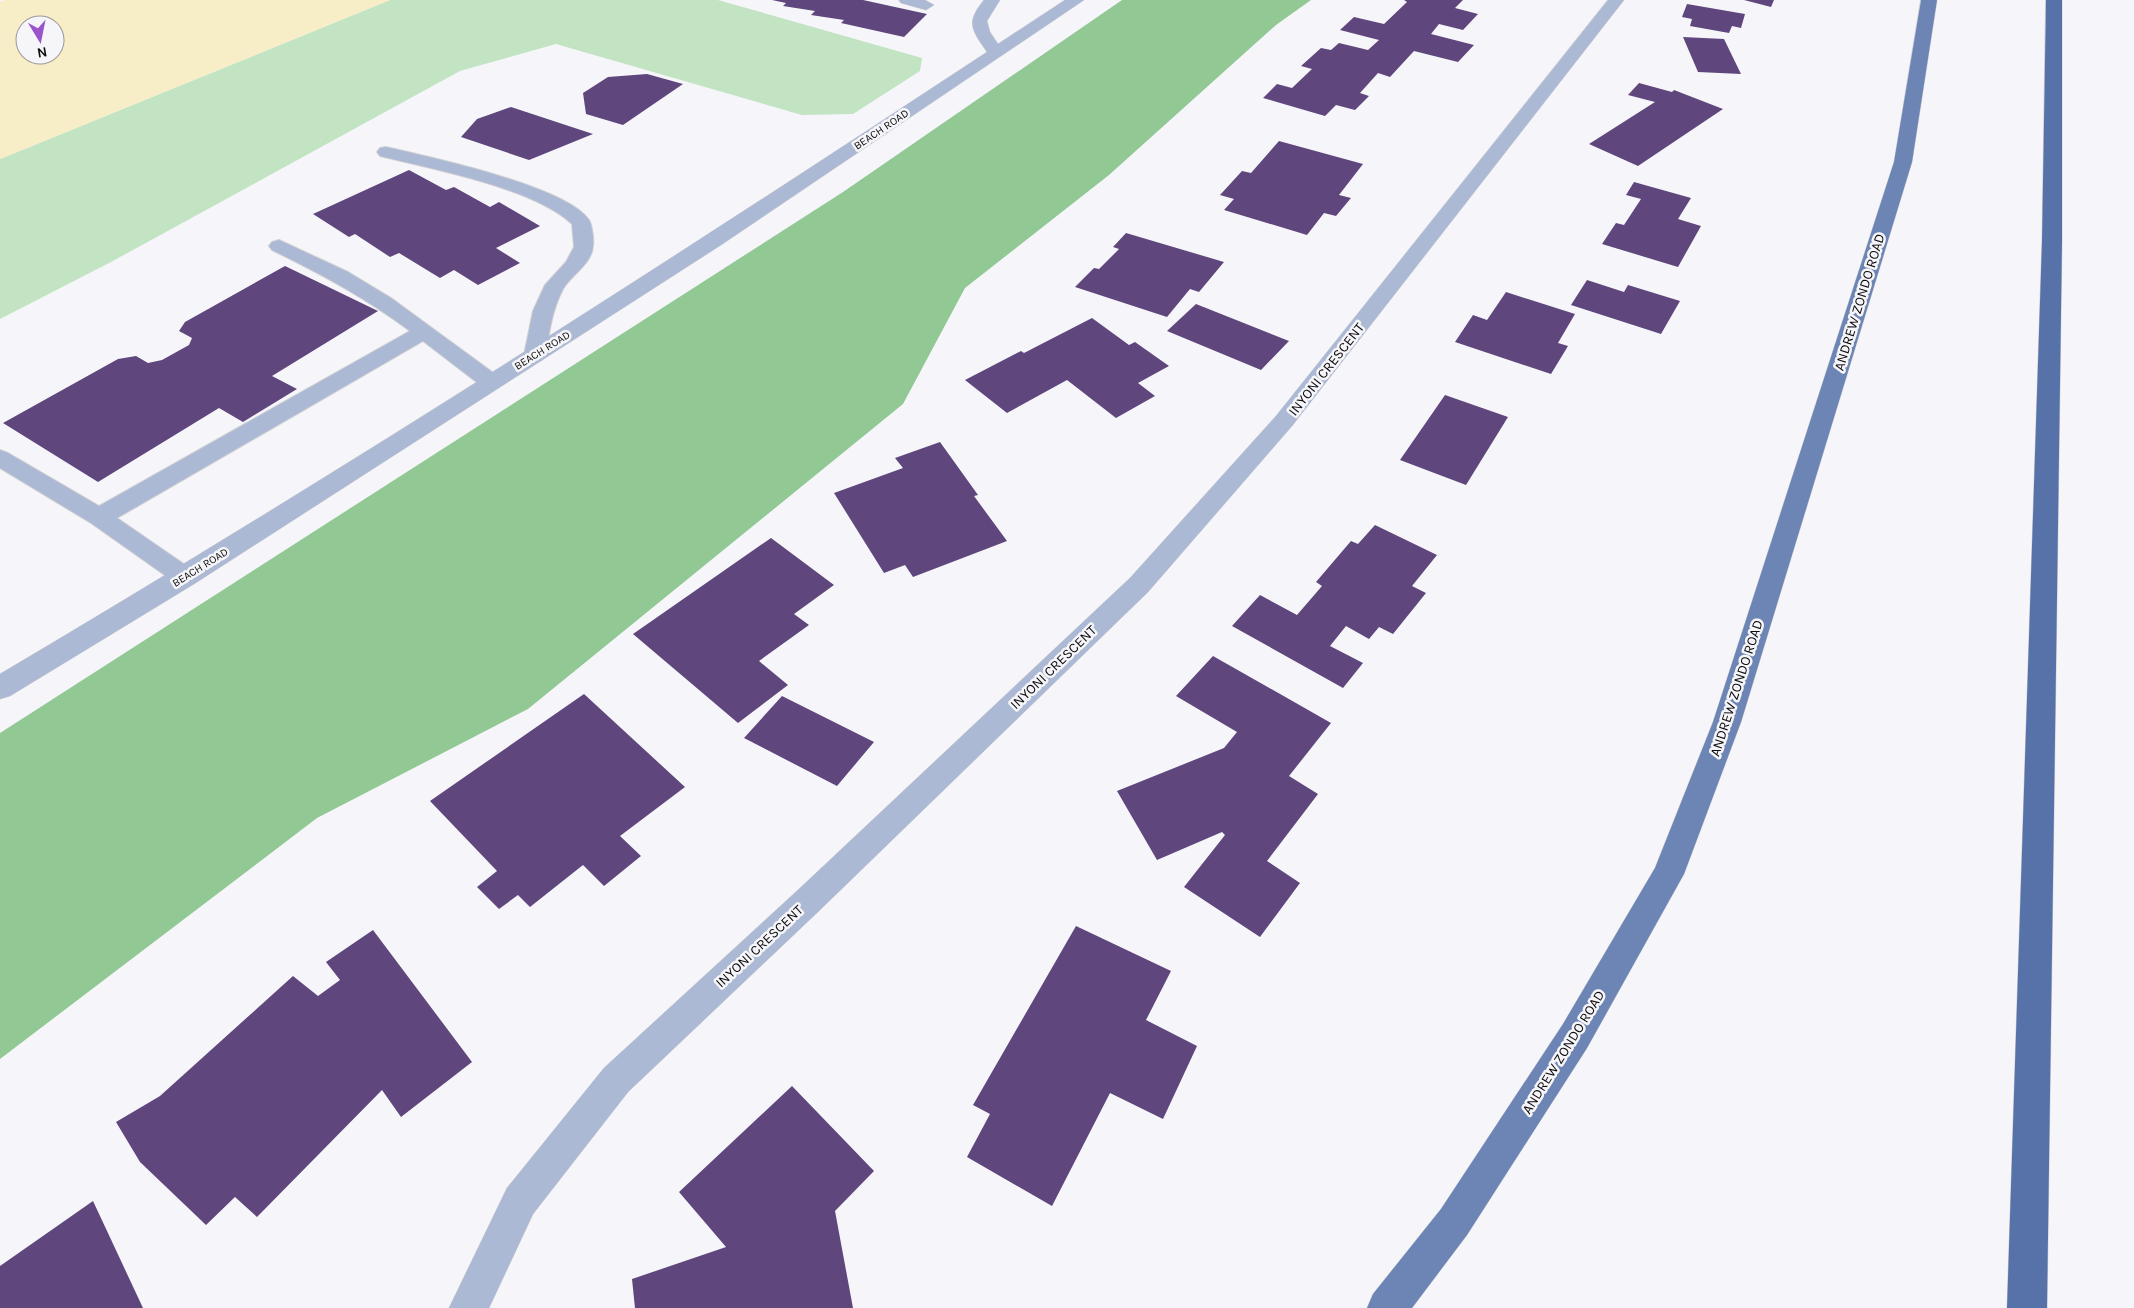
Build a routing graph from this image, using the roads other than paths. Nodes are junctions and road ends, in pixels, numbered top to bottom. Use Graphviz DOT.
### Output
graph roads {
  1 [pos="907,0"];
  2 [pos="992,0"];
  3 [pos="1076,0"];
  4 [pos="1616,0"];
  5 [pos="1930,0"];
  6 [pos="2054,0"];
  7 [pos="926,5"];
  8 [pos="996,53"];
  9 [pos="386,152"];
  10 [pos="279,246"];
  11 [pos="424,332"];
  12 [pos="535,355"];
  13 [pos="491,382"];
  14 [pos="0,458"];
  15 [pos="99,517"];
  16 [pos="185,577"];
  17 [pos="0,688"];
  18 [pos="469,1308"];
  19 [pos="1387,1308"];
  20 [pos="2027,1308"];
  1 -- 7 [label="street"];
  2 -- 8 [label="street"];
  3 -- 8 [label="street, BEACH ROAD"];
  4 -- 18 [label="street, INYONI CRESCENT"];
  5 -- 19 [label="main road, ANDREW ZONDO ROAD"];
  6 -- 20 [label="highway"];
  8 -- 12 [label="street, BEACH ROAD"];
  9 -- 12 [label="lane"];
  10 -- 11 [label="lane"];
  11 -- 13 [label="lane"];
  11 -- 15 [label="lane"];
  12 -- 13 [label="street, BEACH ROAD"];
  13 -- 16 [label="street, BEACH ROAD"];
  14 -- 15 [label="lane"];
  15 -- 16 [label="lane"];
  16 -- 17 [label="street, BEACH ROAD"];
}
